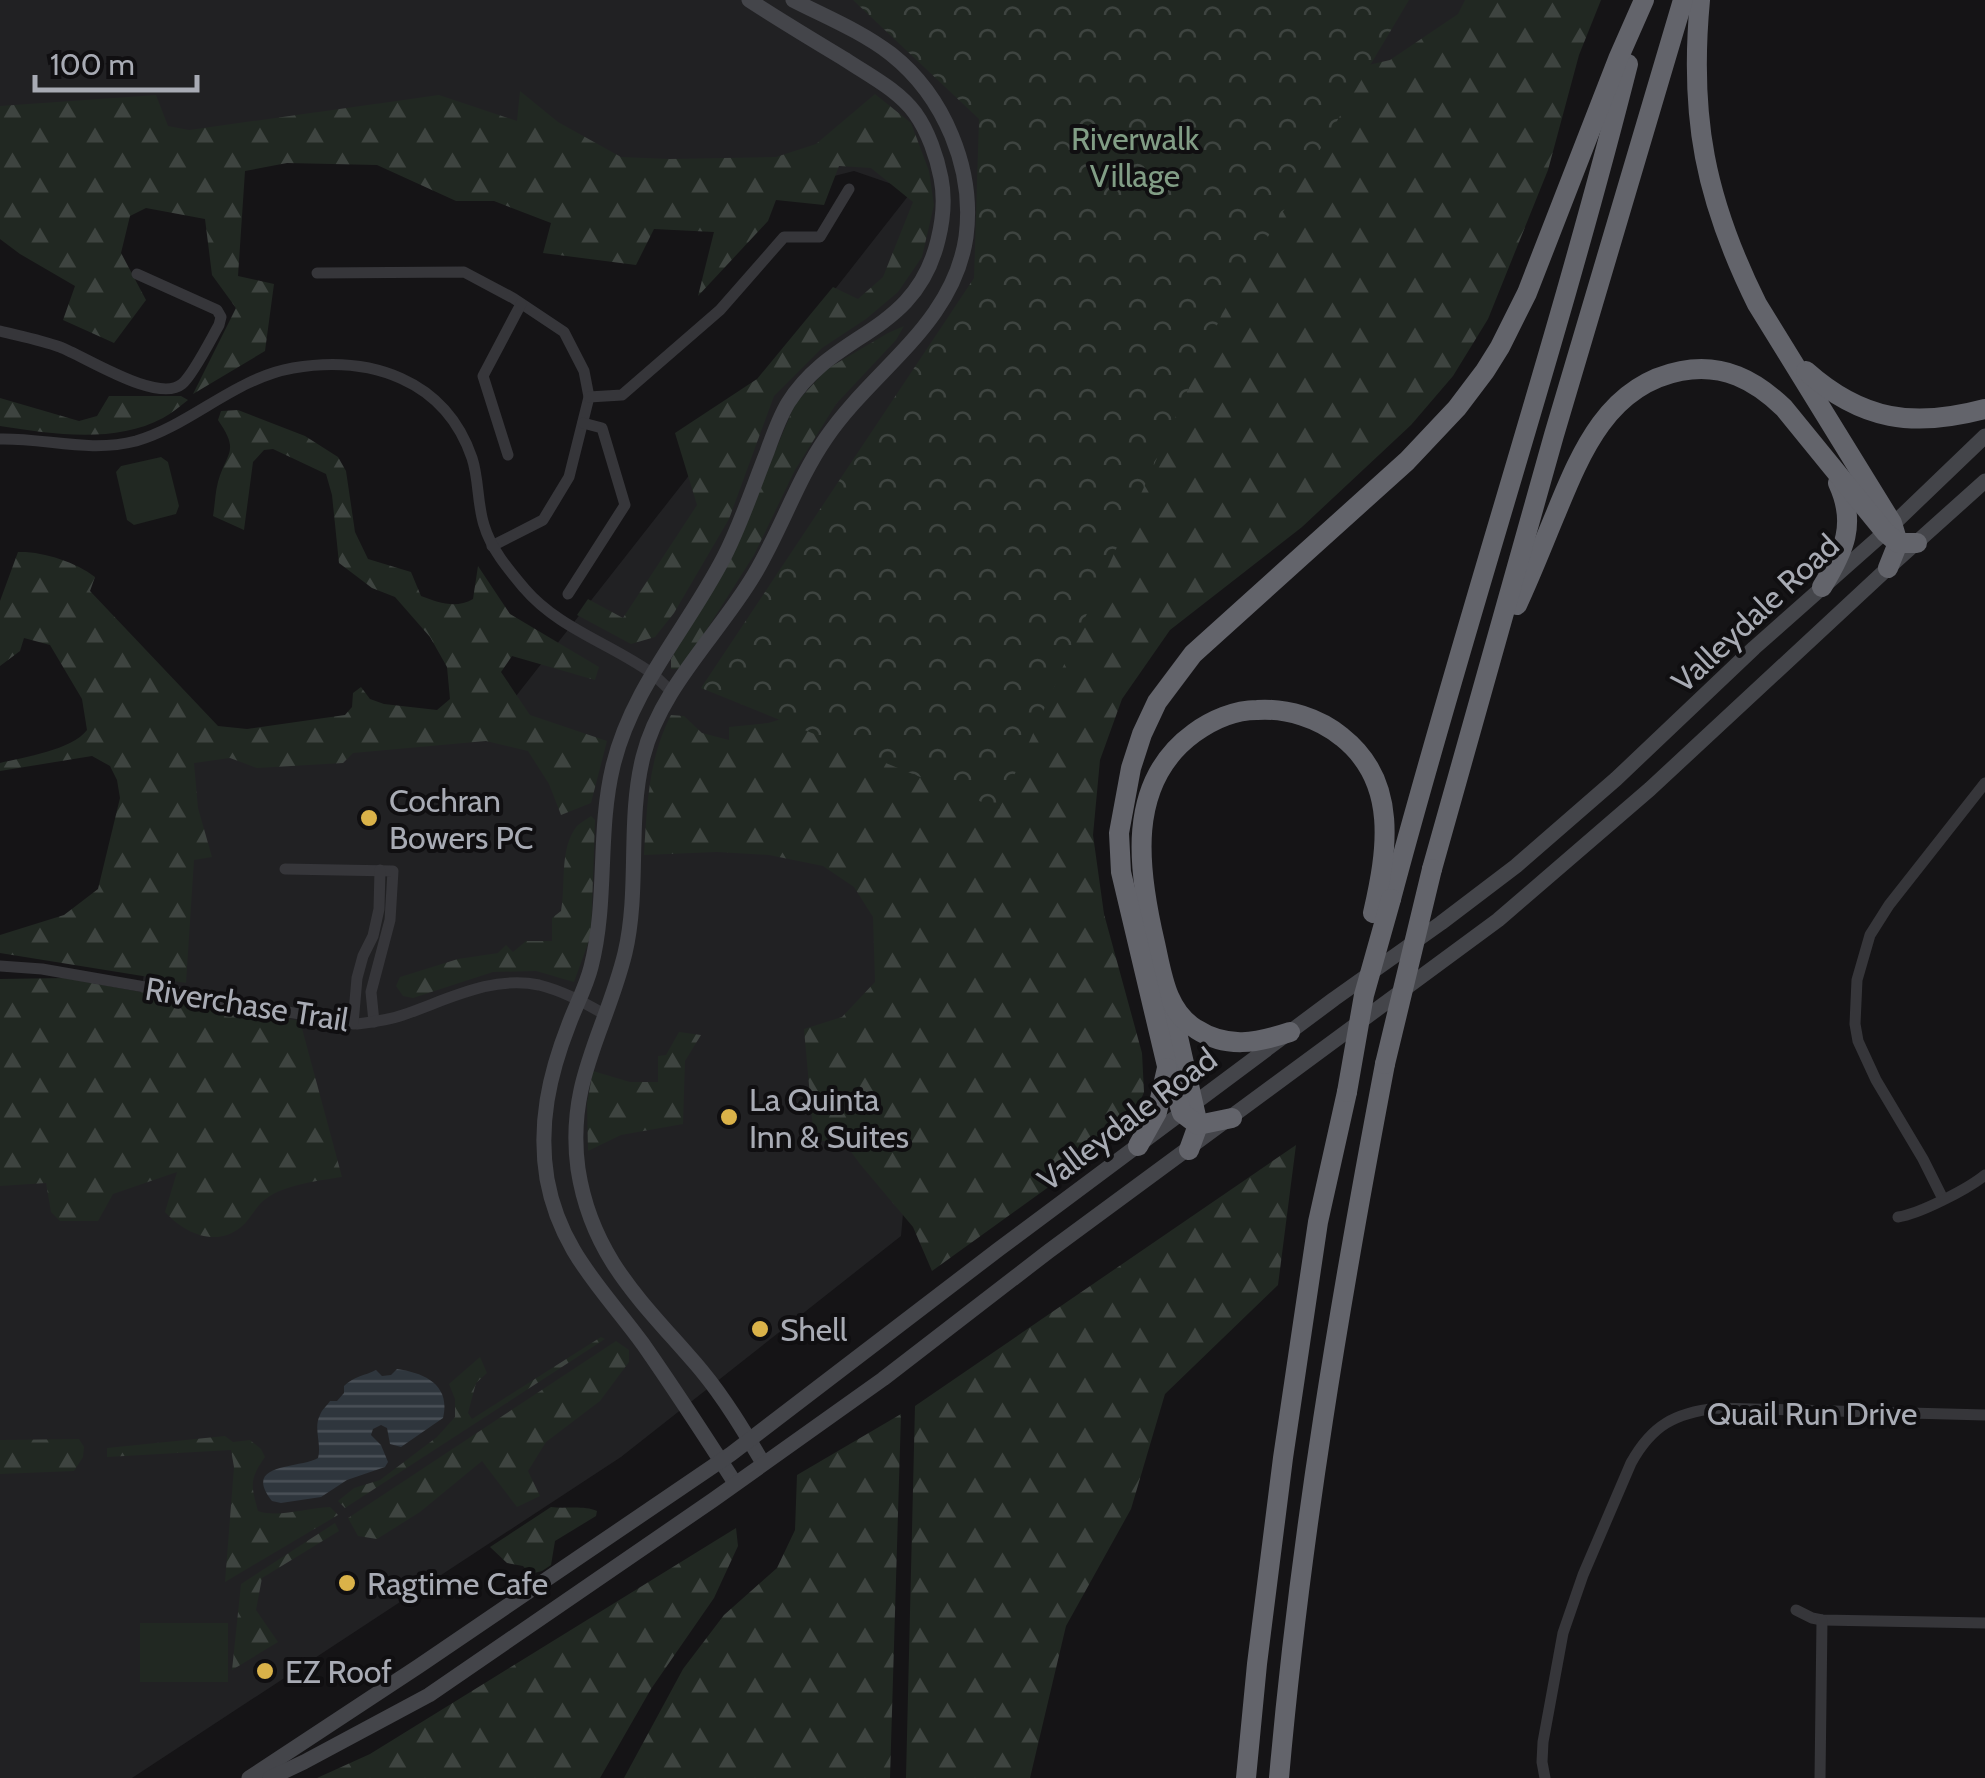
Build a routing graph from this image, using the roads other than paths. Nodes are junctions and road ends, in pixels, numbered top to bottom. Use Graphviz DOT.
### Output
graph roads {
  1 [pos="749,0"];
  2 [pos="793,0"];
  3 [pos="1645,0"];
  4 [pos="1683,0"];
  5 [pos="1700,0"];
  6 [pos="849,190"];
  7 [pos="318,273"];
  8 [pos="137,274"];
  9 [pos="520,304"];
  10 [pos="0,331"];
  11 [pos="1794,362"];
  12 [pos="589,397"];
  13 [pos="1985,409"];
  14 [pos="582,423"];
  15 [pos="1985,436"];
  16 [pos="0,439"];
  17 [pos="508,455"];
  18 [pos="1834,472"];
  19 [pos="1985,481"];
  20 [pos="1898,535"];
  21 [pos="492,546"];
  22 [pos="1888,568"];
  23 [pos="1822,587"];
  24 [pos="568,594"];
  25 [pos="1496,642"];
  26 [pos="651,674"];
  27 [pos="672,692"];
  28 [pos="1985,782"];
  29 [pos="284,869"];
  30 [pos="387,871"];
  31 [pos="1383,902"];
  32 [pos="0,966"];
  33 [pos="579,1000"];
  34 [pos="1170,1002"];
  35 [pos="604,1014"];
  36 [pos="374,1022"];
  37 [pos="354,1024"];
  38 [pos="1290,1032"];
  39 [pos="1168,1066"];
  40 [pos="1192,1114"];
  41 [pos="1232,1118"];
  42 [pos="1138,1146"];
  43 [pos="1189,1150"];
  44 [pos="1985,1175"];
  45 [pos="1942,1199"];
  46 [pos="1898,1217"];
  47 [pos="1985,1415"];
  48 [pos="750,1440"];
  49 [pos="720,1460"];
  50 [pos="763,1463"];
  51 [pos="735,1484"];
  52 [pos="1796,1610"];
  53 [pos="1822,1620"];
  54 [pos="1985,1623"];
  55 [pos="250,1778"];
  56 [pos="270,1778"];
  57 [pos="1246,1778"];
  58 [pos="1279,1778"];
  59 [pos="1545,1778"];
  60 [pos="1820,1778"];
  1 -- 26 [label="main road"];
  2 -- 27 [label="main road"];
  3 -- 31 [label="highway"];
  3 -- 39 [label="highway"];
  4 -- 25 [label="highway"];
  5 -- 11 [label="highway"];
  6 -- 12 [label="street"];
  7 -- 9 [label="street"];
  8 -- 10 [label="street"];
  9 -- 12 [label="street"];
  9 -- 17 [label="street"];
  11 -- 13 [label="highway"];
  11 -- 20 [label="highway"];
  12 -- 14 [label="street"];
  14 -- 21 [label="street"];
  14 -- 24 [label="street"];
  15 -- 20 [label="main road, Valleydale Road"];
  16 -- 21 [label="street"];
  18 -- 20 [label="highway"];
  18 -- 23 [label="highway"];
  18 -- 25 [label="highway"];
  19 -- 20 [label="main road, Valleydale Road"];
  20 -- 22 [label="highway"];
  20 -- 23 [label="main road, Valleydale Road"];
  21 -- 26 [label="street"];
  22 -- 41 [label="main road, Valleydale Road"];
  23 -- 38 [label="main road, Valleydale Road"];
  25 -- 58 [label="highway, bridge"];
  26 -- 27 [label="street"];
  26 -- 33 [label="main road"];
  27 -- 35 [label="main road"];
  28 -- 45 [label="street"];
  29 -- 30 [label="street"];
  30 -- 36 [label="street"];
  30 -- 37 [label="street"];
  31 -- 34 [label="highway"];
  31 -- 57 [label="highway, bridge"];
  32 -- 37 [label="street, Riverchase Trail"];
  33 -- 35 [label="street, Riverchase Trail"];
  33 -- 36 [label="street, Riverchase Trail"];
  33 -- 49 [label="main road"];
  34 -- 38 [label="highway"];
  34 -- 40 [label="highway"];
  35 -- 48 [label="main road"];
  36 -- 37 [label="street, Riverchase Trail"];
  38 -- 40 [label="main road, Valleydale Road"];
  39 -- 40 [label="highway"];
  39 -- 42 [label="highway"];
  40 -- 41 [label="highway"];
  40 -- 42 [label="main road, Valleydale Road"];
  40 -- 43 [label="highway"];
  41 -- 43 [label="main road, Valleydale Road"];
  42 -- 48 [label="main road, Valleydale Road"];
  43 -- 50 [label="main road, Valleydale Road"];
  44 -- 45 [label="street"];
  45 -- 46 [label="street"];
  47 -- 59 [label="street, Quail Run Drive"];
  48 -- 49 [label="main road, Valleydale Road"];
  48 -- 50 [label="main road"];
  49 -- 51 [label="main road"];
  49 -- 55 [label="main road, Valleydale Road"];
  50 -- 51 [label="main road, Valleydale Road"];
  51 -- 56 [label="main road, Valleydale Road"];
  52 -- 53 [label="street"];
  53 -- 54 [label="street"];
  53 -- 60 [label="street"];
}
